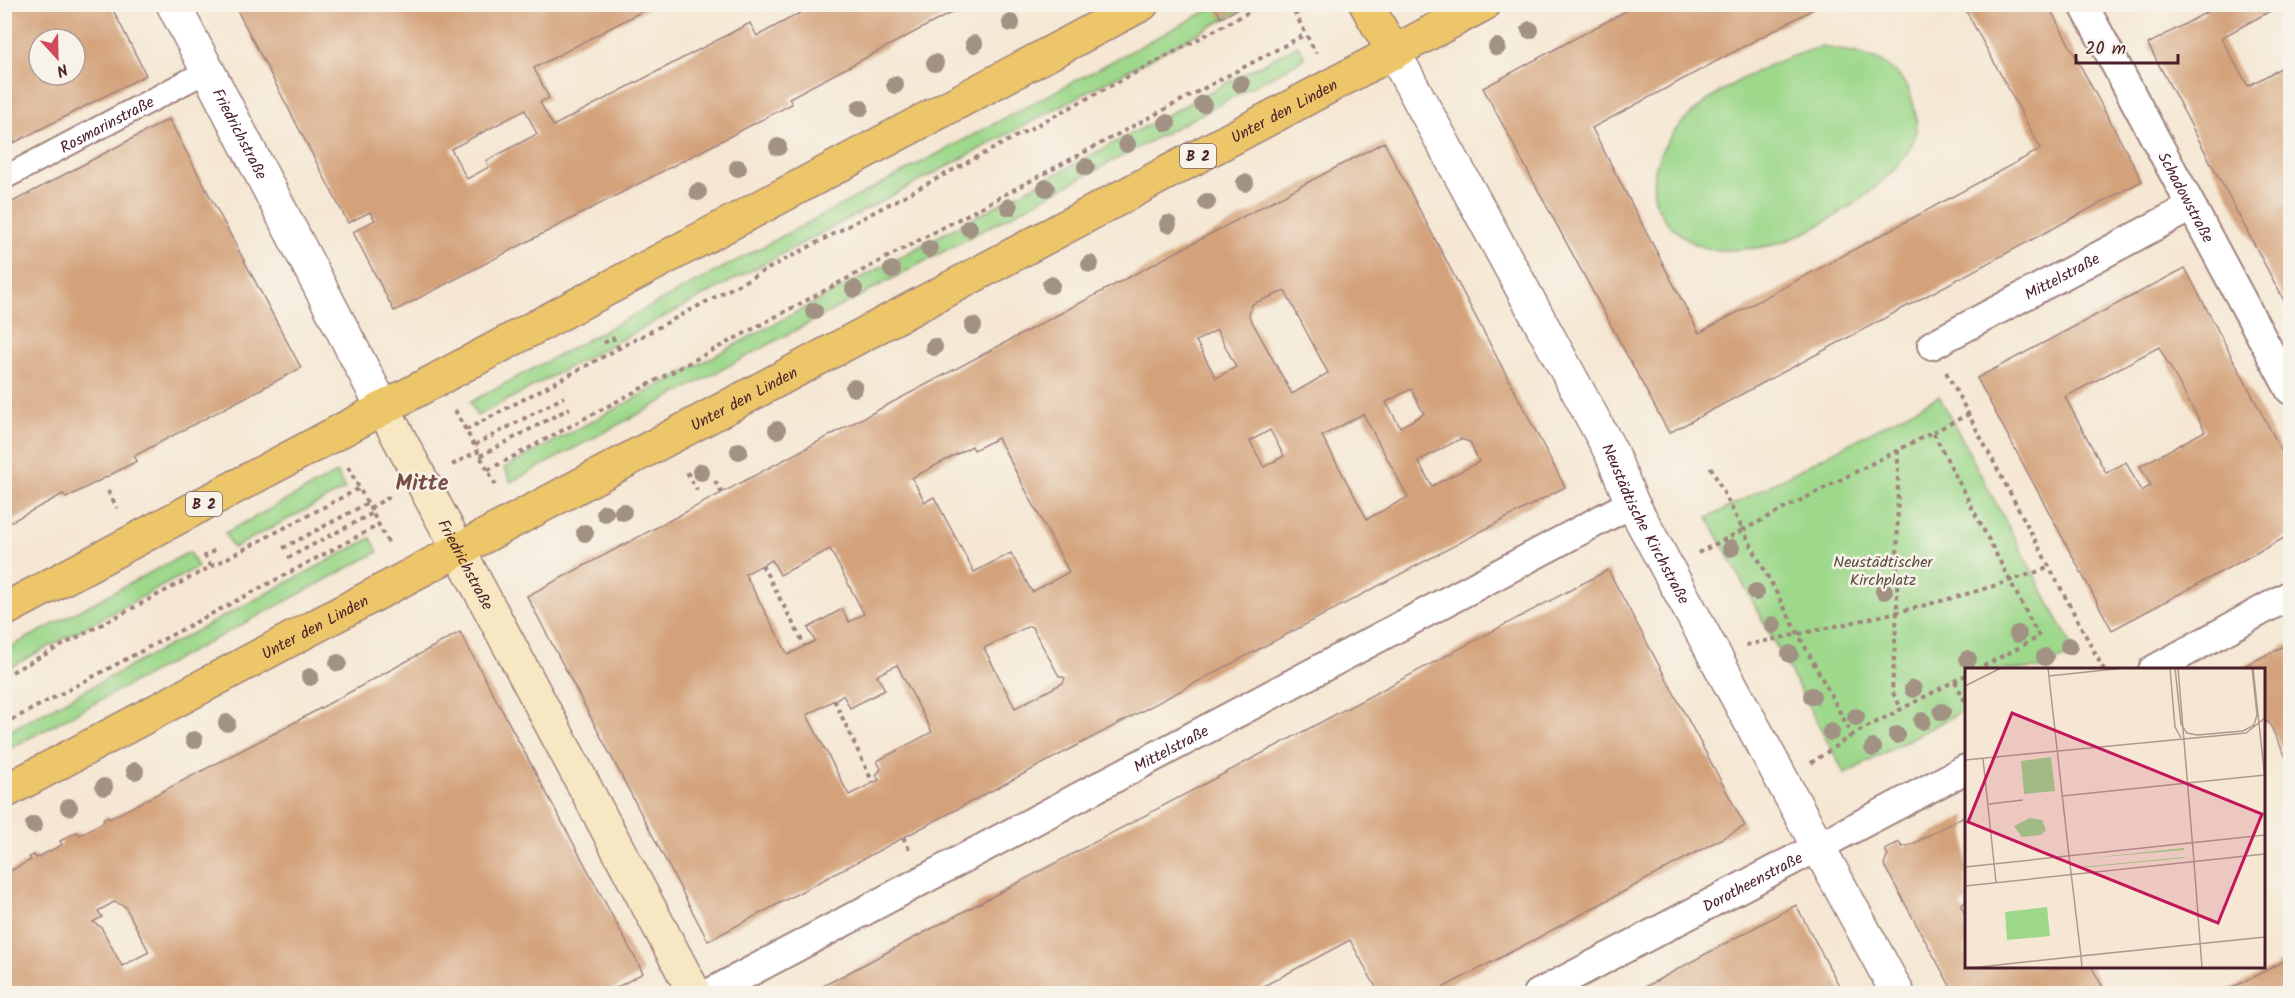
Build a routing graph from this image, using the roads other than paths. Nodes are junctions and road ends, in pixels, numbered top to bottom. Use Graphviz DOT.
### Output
graph roads {
  1 [pos="173,4"];
  2 [pos="1142,4"];
  3 [pos="1366,4"];
  4 [pos="1484,4"];
  5 [pos="2083,4"];
  6 [pos="1394,53"];
  7 [pos="207,71"];
  8 [pos="4,178"];
  9 [pos="2191,207"];
  10 [pos="1932,345"];
  11 [pos="2290,390"];
  12 [pos="383,408"];
  13 [pos="1632,503"];
  14 [pos="458,551"];
  15 [pos="2290,595"];
  16 [pos="4,610"];
  17 [pos="2154,668"];
  18 [pos="1965,770"];
  19 [pos="4,792"];
  20 [pos="1820,848"];
  21 [pos="695,993"];
  22 [pos="708,993"];
  23 [pos="1538,993"];
  24 [pos="1898,993"];
  1 -- 7 [label="street, Friedrichstraße"];
  2 -- 12 [label="main road, B 2"];
  3 -- 6 [label="main road"];
  4 -- 6 [label="main road, Unter den Linden / B 2"];
  5 -- 9 [label="street, Schadowstraße"];
  6 -- 13 [label="street, Neustädtische Kirchstraße"];
  6 -- 14 [label="main road, Unter den Linden / B 2"];
  7 -- 8 [label="street, Rosmarinstraße"];
  7 -- 12 [label="street, Friedrichstraße"];
  9 -- 10 [label="street, Mittelstraße"];
  9 -- 11 [label="street, Schadowstraße"];
  12 -- 14 [label="main road, Friedrichstraße"];
  12 -- 16 [label="main road, B 2"];
  13 -- 20 [label="street, Neustädtische Kirchstraße"];
  13 -- 22 [label="street, Mittelstraße"];
  14 -- 19 [label="main road, Unter den Linden / B 2"];
  14 -- 21 [label="main road, Friedrichstraße"];
  15 -- 17 [label="street"];
  18 -- 20 [label="street, Dorotheenstraße"];
  20 -- 23 [label="street, Dorotheenstraße"];
  20 -- 24 [label="street, Neustädtische Kirchstraße"];
}
